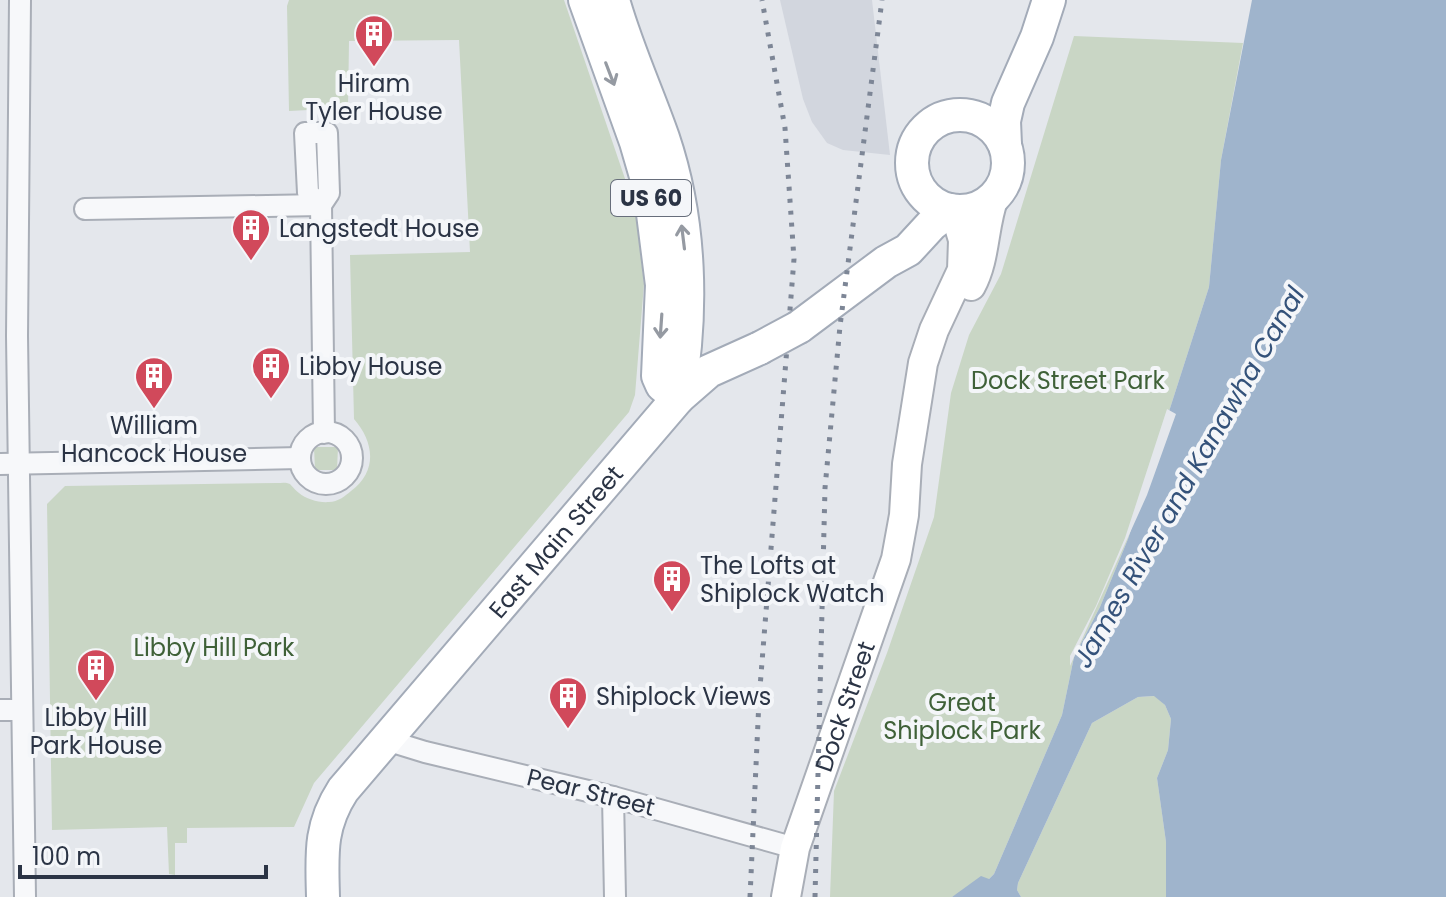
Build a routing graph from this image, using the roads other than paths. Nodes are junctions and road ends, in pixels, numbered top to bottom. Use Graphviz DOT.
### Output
graph roads {
  1 [pos="20,0"];
  2 [pos="585,0"];
  3 [pos="613,0"];
  4 [pos="1035,0"];
  5 [pos="1049,0"];
  6 [pos="964,114"];
  7 [pos="1005,145"];
  8 [pos="916,181"];
  9 [pos="994,197"];
  10 [pos="85,209"];
  11 [pos="952,210"];
  12 [pos="886,262"];
  13 [pos="678,398"];
  14 [pos="324,433"];
  15 [pos="300,458"];
  16 [pos="10,464"];
  17 [pos="904,515"];
  18 [pos="0,710"];
  19 [pos="22,710"];
  20 [pos="386,740"];
  21 [pos="613,797"];
  22 [pos="795,848"];
  23 [pos="25,897"];
  24 [pos="323,897"];
  25 [pos="615,897"];
  26 [pos="786,897"];
  1 -- 16 [label="street"];
  2 -- 13 [label="main road, US 60, one-way"];
  13 -- 3 [label="main road, US 60, one-way"];
  4 -- 6 [label="main road"];
  5 -- 7 [label="main road"];
  6 -- 7 [label="main road"];
  6 -- 8 [label="main road"];
  7 -- 9 [label="main road"];
  8 -- 11 [label="main road"];
  8 -- 12 [label="main road, East Main Street"];
  9 -- 11 [label="main road"];
  9 -- 17 [label="main road, Dock Street"];
  10 -- 14 [label="street"];
  11 -- 12 [label="main road, East Main Street"];
  11 -- 17 [label="main road, Dock Street"];
  12 -- 13 [label="main road, East Main Street, bridge"];
  13 -- 20 [label="main road, East Main Street"];
  14 -- 15 [label="street"];
  14 -- 15 [label="street"];
  15 -- 16 [label="street"];
  16 -- 19 [label="street"];
  17 -- 22 [label="main road, Dock Street"];
  18 -- 19 [label="street"];
  19 -- 23 [label="street"];
  20 -- 21 [label="street, Pear Street"];
  20 -- 24 [label="main road, East Main Street"];
  21 -- 22 [label="street, Pear Street"];
  21 -- 25 [label="street"];
  22 -- 26 [label="main road, Dock Street"];
}
